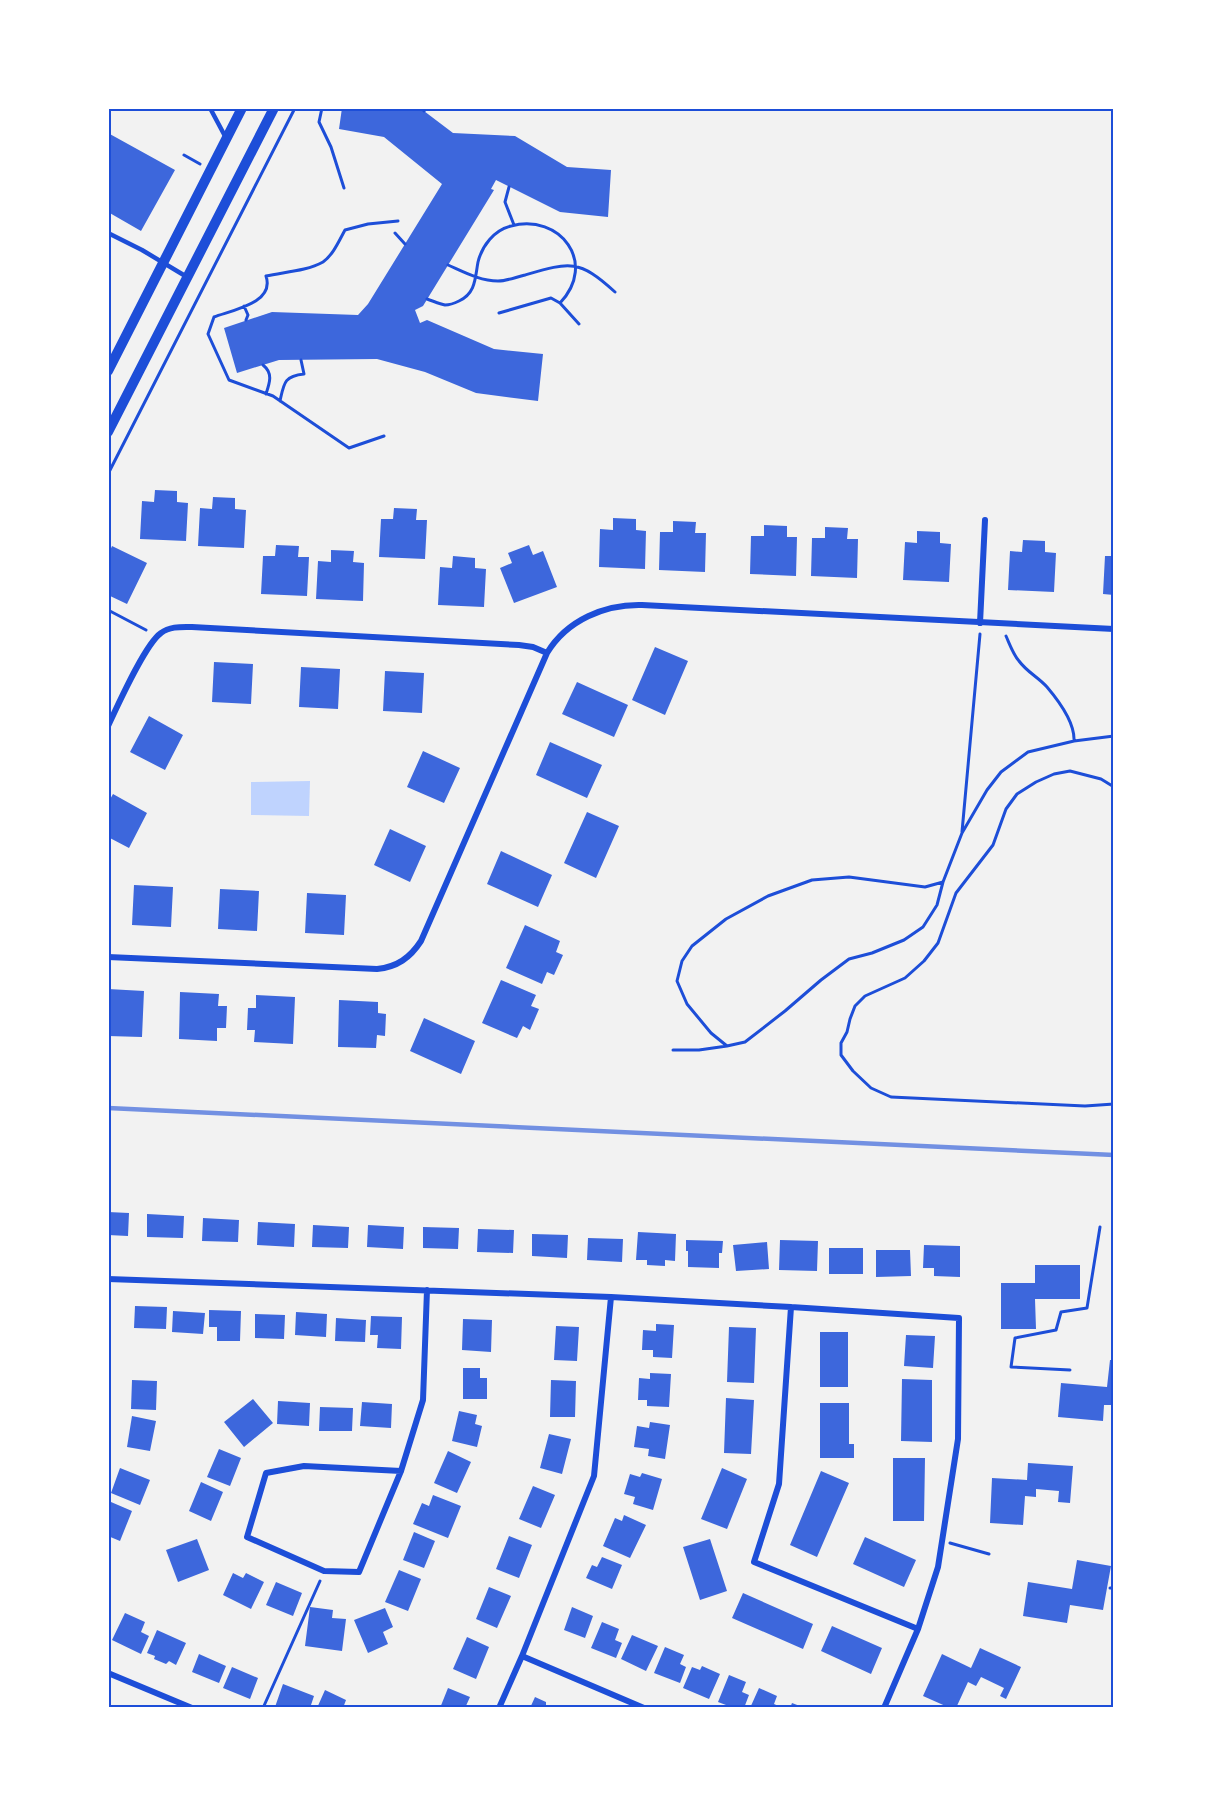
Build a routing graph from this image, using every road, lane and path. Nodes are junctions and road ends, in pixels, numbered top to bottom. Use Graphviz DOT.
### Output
graph roads {
  1 [pos="210,108"];
  2 [pos="242,108"];
  3 [pos="274,108"];
  4 [pos="295,108"];
  5 [pos="322,108"];
  6 [pos="226,139"];
  7 [pos="184,155"];
  8 [pos="200,164"];
  9 [pos="509,187"];
  10 [pos="344,188"];
  11 [pos="398,221"];
  12 [pos="514,225"];
  13 [pos="108,233"];
  14 [pos="395,233"];
  15 [pos="405,244"];
  16 [pos="164,263"];
  17 [pos="448,265"];
  18 [pos="577,266"];
  19 [pos="188,277"];
  20 [pos="477,277"];
  21 [pos="615,292"];
  22 [pos="428,299"];
  23 [pos="560,303"];
  24 [pos="244,306"];
  25 [pos="499,313"];
  26 [pos="246,320"];
  27 [pos="579,324"];
  28 [pos="301,360"];
  29 [pos="263,365"];
  30 [pos="108,371"];
  31 [pos="266,394"];
  32 [pos="280,401"];
  33 [pos="108,432"];
  34 [pos="384,436"];
  35 [pos="108,474"];
  36 [pos="985,520"];
  37 [pos="108,610"];
  38 [pos="980,623"];
  39 [pos="1114,629"];
  40 [pos="146,630"];
  41 [pos="980,634"];
  42 [pos="1006,636"];
  43 [pos="547,653"];
  44 [pos="108,726"];
  45 [pos="1114,736"];
  46 [pos="1074,741"];
  47 [pos="1114,787"];
  48 [pos="962,833"];
  49 [pos="943,882"];
  50 [pos="108,957"];
  51 [pos="727,1046"];
  52 [pos="673,1050"];
  53 [pos="1114,1104"];
  54 [pos="1100,1227"];
  55 [pos="108,1278"];
  56 [pos="427,1290"];
  57 [pos="611,1297"];
  58 [pos="791,1307"];
  59 [pos="1070,1370"];
  60 [pos="401,1471"];
  61 [pos="942,1541"];
  62 [pos="989,1554"];
  63 [pos="324,1571"];
  64 [pos="918,1629"];
  65 [pos="522,1656"];
  66 [pos="108,1673"];
  67 [pos="192,1708"];
  68 [pos="263,1708"];
  69 [pos="499,1708"];
  70 [pos="644,1708"];
  71 [pos="884,1708"];
  1 -- 6 [label="lane"];
  2 -- 6 [label="street"];
  3 -- 19 [label="street"];
  4 -- 35 [label="path"];
  5 -- 10 [label="path"];
  6 -- 16 [label="street"];
  7 -- 8 [label="path"];
  9 -- 12 [label="path"];
  11 -- 24 [label="path"];
  12 -- 18 [label="path"];
  12 -- 20 [label="path"];
  13 -- 16 [label="lane"];
  14 -- 15 [label="path"];
  16 -- 19 [label="lane"];
  16 -- 30 [label="street"];
  17 -- 20 [label="path"];
  18 -- 20 [label="path"];
  18 -- 21 [label="path"];
  18 -- 23 [label="path"];
  19 -- 33 [label="street"];
  20 -- 22 [label="path"];
  23 -- 25 [label="path"];
  23 -- 27 [label="path"];
  24 -- 26 [label="path"];
  24 -- 31 [label="path"];
  28 -- 32 [label="path"];
  29 -- 31 [label="path"];
  31 -- 32 [label="path"];
  32 -- 34 [label="path"];
  36 -- 38 [label="street"];
  37 -- 40 [label="path"];
  38 -- 39 [label="street"];
  38 -- 43 [label="street"];
  41 -- 48 [label="path"];
  42 -- 46 [label="path"];
  43 -- 44 [label="street"];
  43 -- 50 [label="street"];
  45 -- 46 [label="path"];
  46 -- 48 [label="path"];
  47 -- 53 [label="path"];
  48 -- 49 [label="path"];
  49 -- 51 [label="path"];
  49 -- 51 [label="path"];
  51 -- 52 [label="path"];
  54 -- 59 [label="path"];
  55 -- 56 [label="street"];
  56 -- 57 [label="street"];
  56 -- 60 [label="street"];
  57 -- 58 [label="street"];
  57 -- 65 [label="street"];
  58 -- 61 [label="street"];
  58 -- 64 [label="street"];
  60 -- 63 [label="street"];
  60 -- 63 [label="street"];
  61 -- 62 [label="path"];
  61 -- 64 [label="street"];
  63 -- 68 [label="path"];
  64 -- 71 [label="street"];
  65 -- 69 [label="street"];
  65 -- 70 [label="street"];
  66 -- 67 [label="street"];
}
